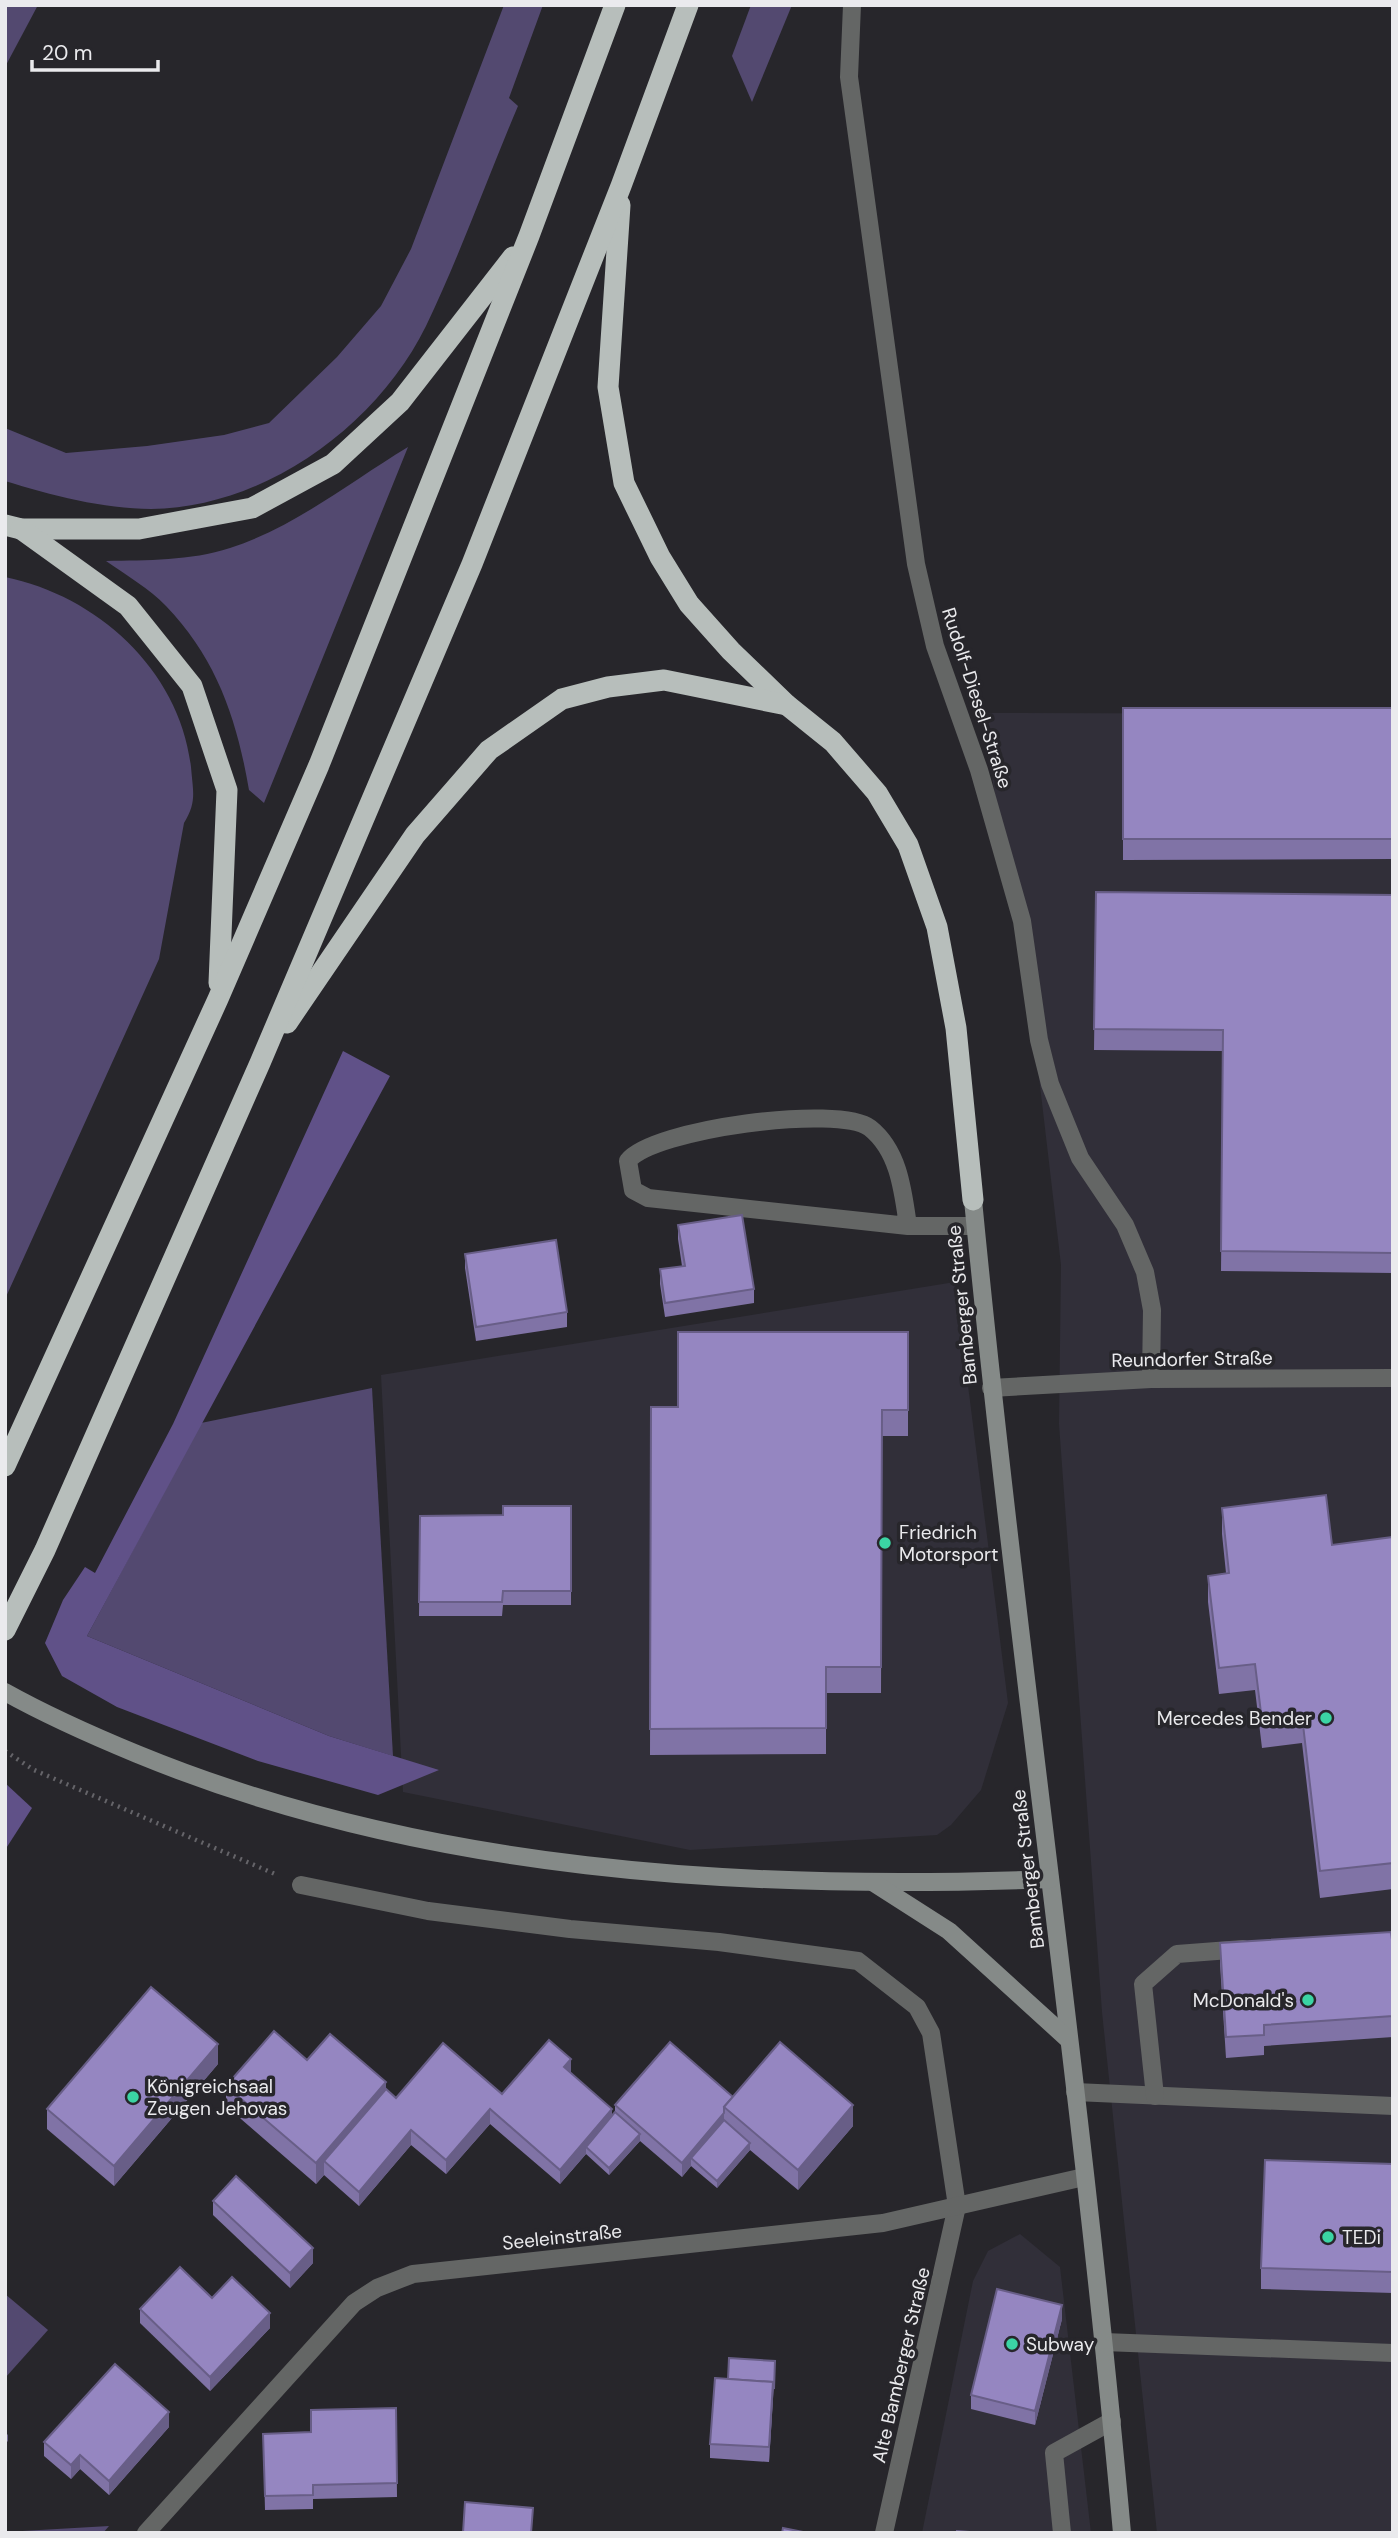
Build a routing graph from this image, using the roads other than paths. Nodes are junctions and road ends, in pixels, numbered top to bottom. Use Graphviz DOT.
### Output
graph roads {
  1 [pos="615,5"];
  2 [pos="688,5"];
  3 [pos="852,5"];
  4 [pos="621,186"];
  5 [pos="529,236"];
  6 [pos="13,527"];
  7 [pos="787,705"];
  8 [pos="218,999"];
  9 [pos="260,1063"];
  10 [pos="973,1200"];
  11 [pos="908,1226"];
  12 [pos="975,1226"];
  13 [pos="1393,1378"];
  14 [pos="1152,1379"];
  15 [pos="991,1388"];
  16 [pos="5,1466"];
  17 [pos="5,1630"];
  18 [pos="5,1692"];
  19 [pos="1051,1879"];
  20 [pos="874,1883"];
  21 [pos="301,1885"];
  22 [pos="1258,1948"];
  23 [pos="1069,2040"];
  24 [pos="1075,2092"];
  25 [pos="1155,2096"];
  26 [pos="1393,2106"];
  27 [pos="1084,2177"];
  28 [pos="957,2206"];
  29 [pos="1104,2342"];
  30 [pos="1393,2353"];
  31 [pos="1112,2421"];
  32 [pos="146,2533"];
  33 [pos="884,2533"];
  34 [pos="1062,2533"];
  35 [pos="1122,2533"];
  1 -- 5 [label="highway"];
  2 -- 4 [label="highway"];
  3 -- 14 [label="street, Rudolf-Diesel-Straße"];
  4 -- 7 [label="highway"];
  4 -- 9 [label="highway"];
  5 -- 6 [label="highway"];
  5 -- 8 [label="highway"];
  6 -- 8 [label="highway"];
  7 -- 9 [label="highway"];
  7 -- 10 [label="highway"];
  8 -- 16 [label="highway"];
  9 -- 17 [label="highway"];
  10 -- 12 [label="main road, Bamberger Straße"];
  11 -- 11 [label="street"];
  11 -- 12 [label="street"];
  12 -- 15 [label="main road, Bamberger Straße"];
  13 -- 14 [label="street, Reundorfer Straße"];
  14 -- 15 [label="street, Reundorfer Straße"];
  15 -- 19 [label="main road, Bamberger Straße"];
  18 -- 20 [label="main road"];
  19 -- 20 [label="main road"];
  19 -- 23 [label="main road, Bamberger Straße"];
  20 -- 23 [label="main road"];
  21 -- 28 [label="street"];
  22 -- 25 [label="street"];
  23 -- 24 [label="main road, Bamberger Straße"];
  24 -- 25 [label="street"];
  24 -- 27 [label="main road, Bamberger Straße"];
  25 -- 26 [label="street"];
  27 -- 28 [label="street, Seeleinstraße"];
  27 -- 29 [label="main road, Bamberger Straße"];
  28 -- 32 [label="street, Seeleinstraße"];
  28 -- 33 [label="street, Alte Bamberger Straße"];
  29 -- 30 [label="street"];
  29 -- 31 [label="main road, Bamberger Straße"];
  31 -- 34 [label="street"];
  31 -- 35 [label="main road, Bamberger Straße"];
}
